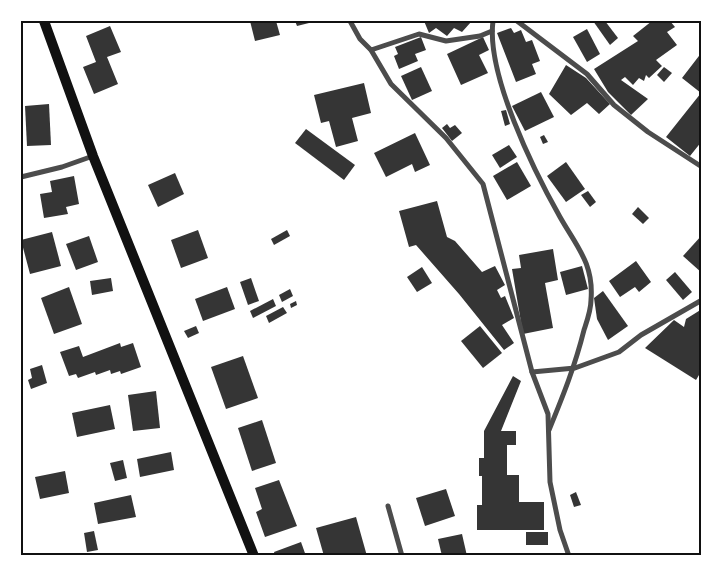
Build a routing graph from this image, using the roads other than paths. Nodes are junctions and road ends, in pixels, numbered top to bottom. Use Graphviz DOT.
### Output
graph roads {
  1 [pos="44,21"];
  2 [pos="350,21"];
  3 [pos="494,21"];
  4 [pos="517,21"];
  5 [pos="492,31"];
  6 [pos="371,50"];
  7 [pos="93,156"];
  8 [pos="702,168"];
  9 [pos="21,177"];
  10 [pos="702,300"];
  11 [pos="575,368"];
  12 [pos="532,372"];
  13 [pos="549,430"];
  14 [pos="388,506"];
  15 [pos="254,556"];
  16 [pos="402,556"];
  17 [pos="568,556"];
  1 -- 7 [label="main road"];
  2 -- 6 [label="street"];
  3 -- 5 [label="street"];
  4 -- 8 [label="street"];
  5 -- 6 [label="street"];
  5 -- 11 [label="street"];
  6 -- 12 [label="street"];
  7 -- 9 [label="street"];
  7 -- 15 [label="main road"];
  10 -- 11 [label="street"];
  11 -- 12 [label="street"];
  11 -- 13 [label="street"];
  12 -- 13 [label="street"];
  13 -- 17 [label="street"];
  14 -- 16 [label="street"];
}
